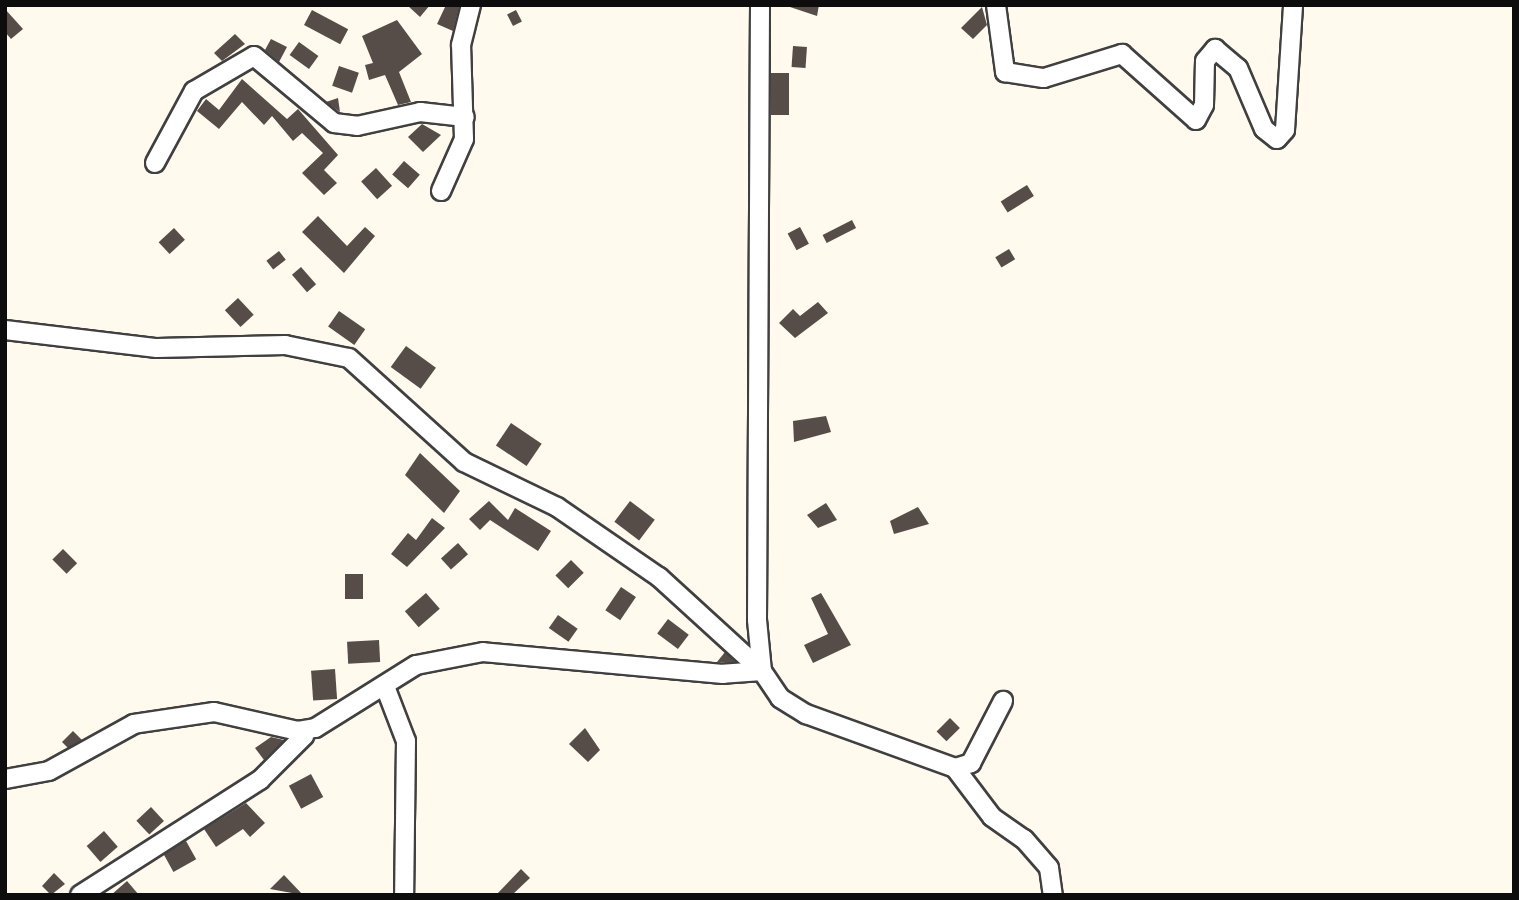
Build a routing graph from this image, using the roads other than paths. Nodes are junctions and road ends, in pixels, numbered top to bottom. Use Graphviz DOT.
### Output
graph roads {
  1 [pos="471,5"];
  2 [pos="760,5"];
  3 [pos="996,5"];
  4 [pos="1293,5"];
  5 [pos="465,117"];
  6 [pos="155,163"];
  7 [pos="441,191"];
  8 [pos="5,330"];
  9 [pos="762,671"];
  10 [pos="386,689"];
  11 [pos="1003,701"];
  12 [pos="298,731"];
  13 [pos="955,768"];
  14 [pos="5,779"];
  15 [pos="80,895"];
  16 [pos="404,895"];
  17 [pos="1053,895"];
  1 -- 5 [label="street"];
  2 -- 9 [label="street"];
  3 -- 4 [label="street"];
  5 -- 6 [label="street"];
  5 -- 7 [label="street"];
  8 -- 9 [label="street"];
  9 -- 10 [label="street"];
  9 -- 13 [label="street"];
  10 -- 12 [label="street"];
  10 -- 16 [label="street"];
  11 -- 13 [label="street"];
  12 -- 14 [label="street"];
  12 -- 15 [label="street"];
  13 -- 17 [label="street"];
}
